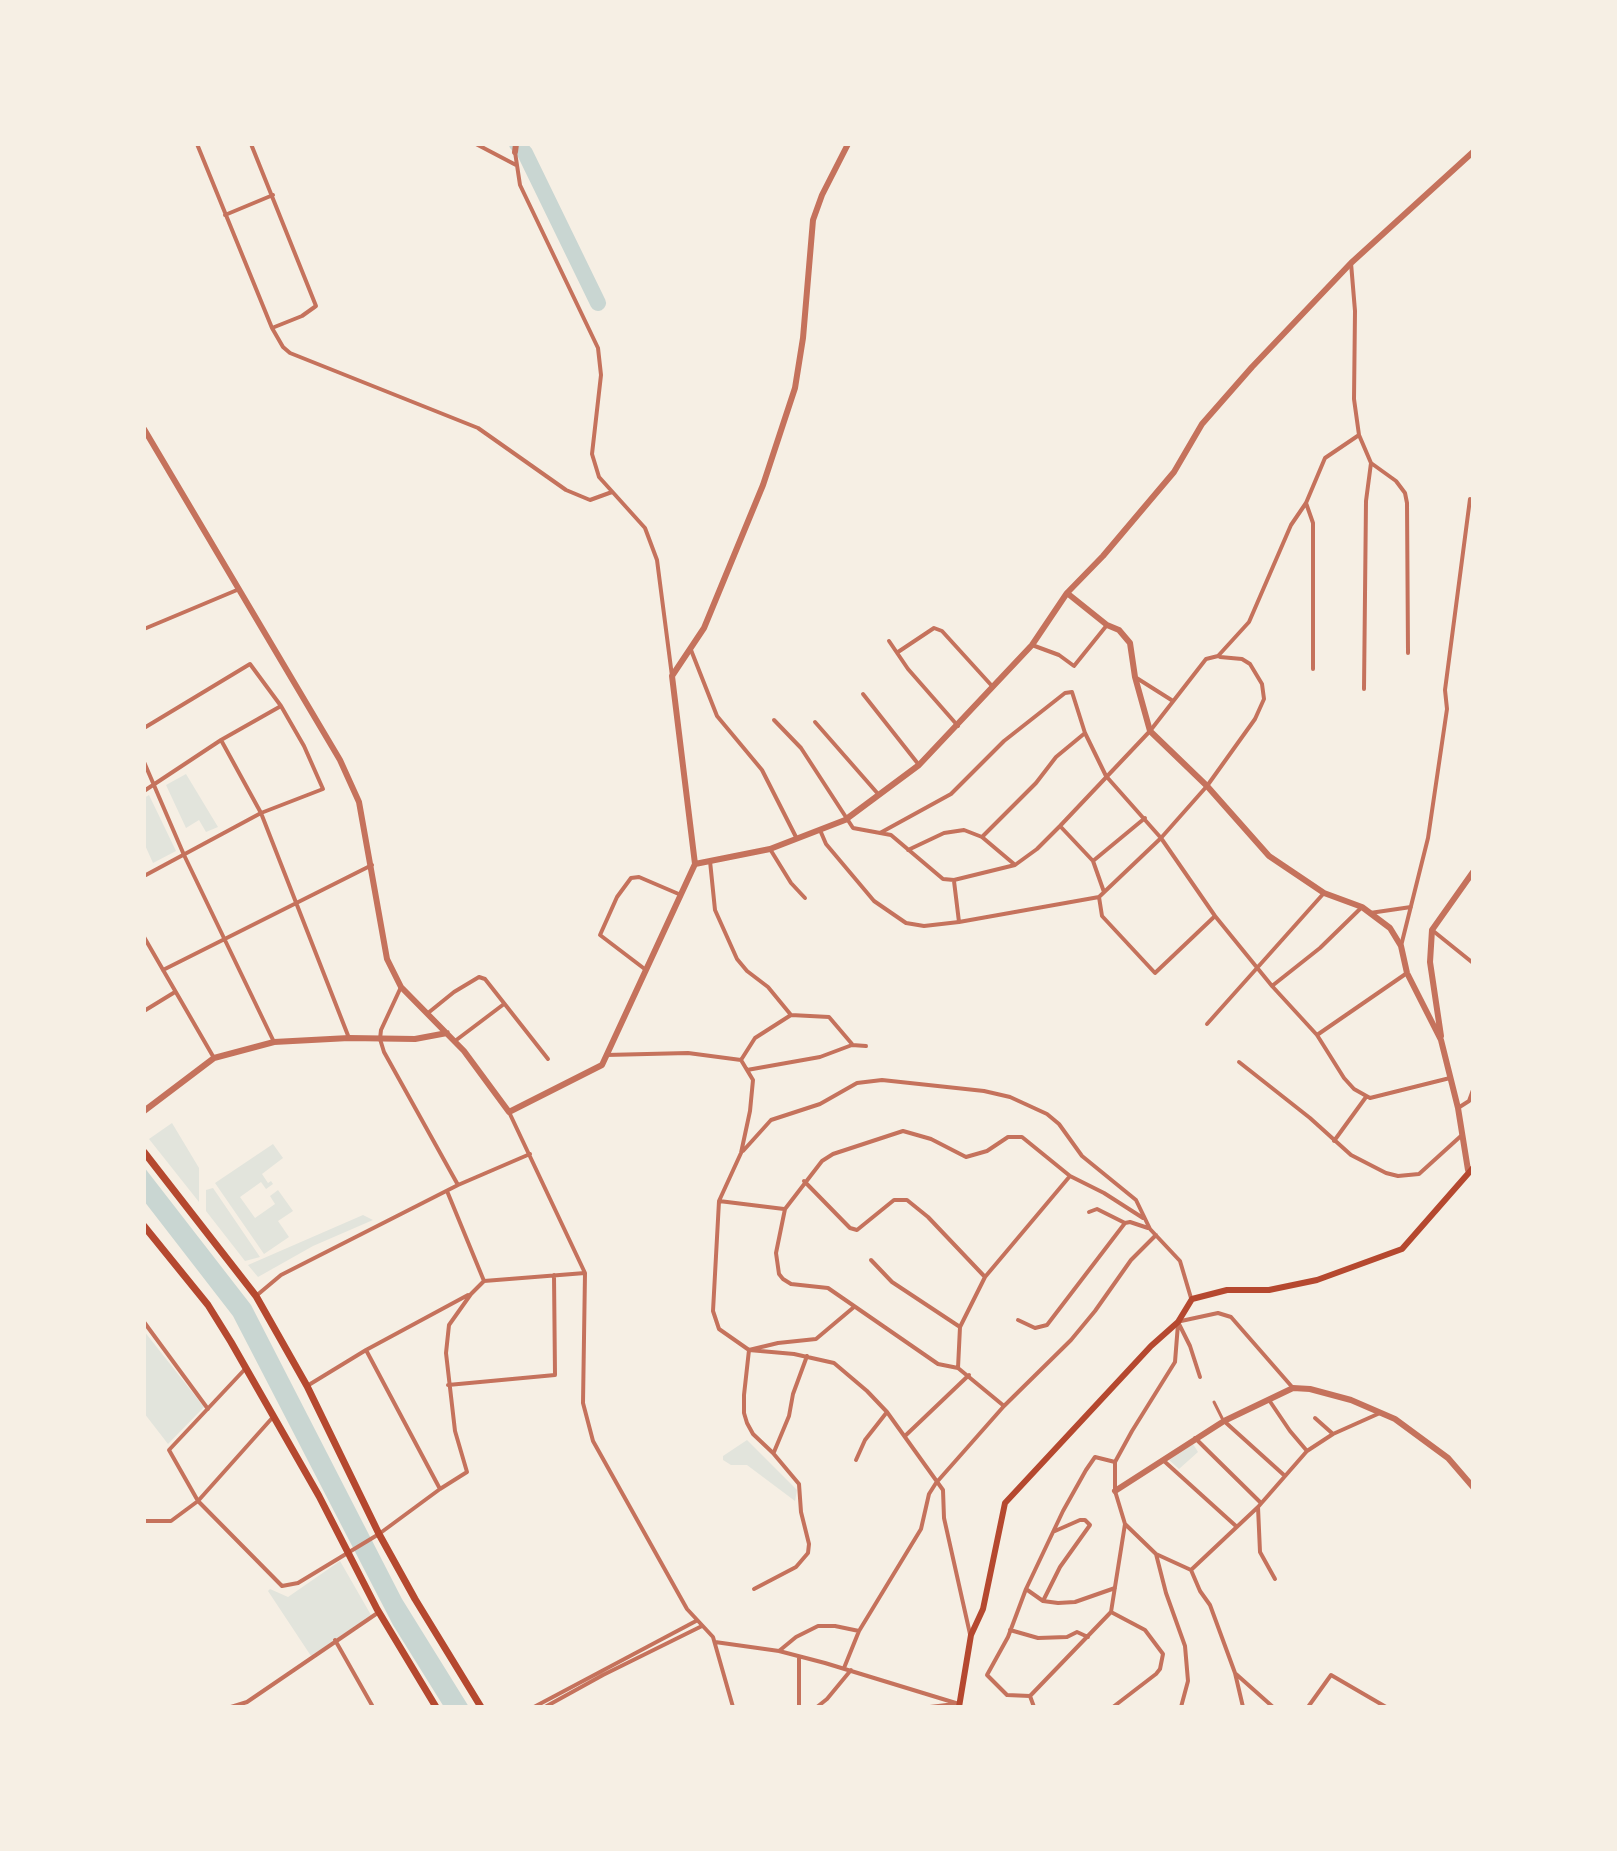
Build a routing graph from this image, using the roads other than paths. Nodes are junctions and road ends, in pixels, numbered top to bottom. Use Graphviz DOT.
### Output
graph roads {
  1 [pos="197,144"];
  2 [pos="251,144"];
  3 [pos="476,144"];
  4 [pos="848,144"];
  5 [pos="516,148"];
  6 [pos="1473,152"];
  7 [pos="516,165"];
  8 [pos="273,195"];
  9 [pos="225,215"];
  10 [pos="1351,263"];
  11 [pos="272,328"];
  12 [pos="144,429"];
  13 [pos="1359,435"];
  14 [pos="1371,463"];
  15 [pos="612,492"];
  16 [pos="1470,499"];
  17 [pos="1306,503"];
  18 [pos="238,589"];
  19 [pos="1067,593"];
  20 [pos="1107,625"];
  21 [pos="144,629"];
  22 [pos="889,641"];
  23 [pos="1032,645"];
  24 [pos="691,650"];
  25 [pos="898,652"];
  26 [pos="1408,653"];
  27 [pos="1218,656"];
  28 [pos="1313,669"];
  29 [pos="672,676"];
  30 [pos="1135,677"];
  31 [pos="994,688"];
  32 [pos="1364,689"];
  33 [pos="863,694"];
  34 [pos="1173,701"];
  35 [pos="281,706"];
  36 [pos="774,720"];
  37 [pos="815,722"];
  38 [pos="958,726"];
  39 [pos="144,728"];
  40 [pos="1150,731"];
  41 [pos="1085,733"];
  42 [pos="221,740"];
  43 [pos="144,762"];
  44 [pos="919,765"];
  45 [pos="1106,776"];
  46 [pos="155,784"];
  47 [pos="1207,786"];
  48 [pos="144,791"];
  49 [pos="879,795"];
  50 [pos="261,813"];
  51 [pos="1145,818"];
  52 [pos="845,820"];
  53 [pos="1060,826"];
  54 [pos="820,830"];
  55 [pos="878,834"];
  56 [pos="982,837"];
  57 [pos="1161,838"];
  58 [pos="797,839"];
  59 [pos="770,849"];
  60 [pos="908,850"];
  61 [pos="184,855"];
  62 [pos="710,861"];
  63 [pos="1093,861"];
  64 [pos="372,864"];
  65 [pos="695,864"];
  66 [pos="1015,865"];
  67 [pos="1472,875"];
  68 [pos="144,876"];
  69 [pos="954,880"];
  70 [pos="1104,892"];
  71 [pos="1324,893"];
  72 [pos="681,895"];
  73 [pos="1099,897"];
  74 [pos="805,898"];
  75 [pos="295,902"];
  76 [pos="1362,907"];
  77 [pos="1411,907"];
  78 [pos="1370,913"];
  79 [pos="1215,916"];
  80 [pos="959,922"];
  81 [pos="1432,930"];
  82 [pos="144,937"];
  83 [pos="225,938"];
  84 [pos="1401,946"];
  85 [pos="1473,963"];
  86 [pos="1256,968"];
  87 [pos="163,970"];
  88 [pos="646,970"];
  89 [pos="1407,973"];
  90 [pos="1272,986"];
  91 [pos="401,987"];
  92 [pos="175,992"];
  93 [pos="505,1004"];
  94 [pos="144,1011"];
  95 [pos="428,1013"];
  96 [pos="791,1015"];
  97 [pos="1207,1024"];
  98 [pos="447,1033"];
  99 [pos="1317,1035"];
  100 [pos="349,1038"];
  101 [pos="380,1039"];
  102 [pos="1441,1040"];
  103 [pos="455,1041"];
  104 [pos="274,1042"];
  105 [pos="852,1045"];
  106 [pos="866,1046"];
  107 [pos="606,1055"];
  108 [pos="214,1058"];
  109 [pos="548,1059"];
  110 [pos="741,1060"];
  111 [pos="1239,1062"];
  112 [pos="747,1070"];
  113 [pos="1450,1078"];
  114 [pos="1473,1090"];
  115 [pos="1366,1097"];
  116 [pos="1458,1108"];
  117 [pos="144,1111"];
  118 [pos="509,1112"];
  119 [pos="1462,1135"];
  120 [pos="1334,1141"];
  121 [pos="144,1152"];
  122 [pos="741,1153"];
  123 [pos="530,1154"];
  124 [pos="1471,1169"];
  125 [pos="1070,1176"];
  126 [pos="804,1181"];
  127 [pos="458,1185"];
  128 [pos="447,1191"];
  129 [pos="719,1201"];
  130 [pos="785,1209"];
  131 [pos="1089,1212"];
  132 [pos="1144,1219"];
  133 [pos="1125,1223"];
  134 [pos="144,1226"];
  135 [pos="1150,1229"];
  136 [pos="1156,1235"];
  137 [pos="871,1260"];
  138 [pos="585,1273"];
  139 [pos="554,1275"];
  140 [pos="985,1277"];
  141 [pos="484,1281"];
  142 [pos="471,1294"];
  143 [pos="256,1296"];
  144 [pos="1192,1299"];
  145 [pos="854,1307"];
  146 [pos="1018,1320"];
  147 [pos="144,1322"];
  148 [pos="1178,1322"];
  149 [pos="960,1327"];
  150 [pos="366,1350"];
  151 [pos="749,1350"];
  152 [pos="807,1356"];
  153 [pos="246,1368"];
  154 [pos="958,1368"];
  155 [pos="969,1375"];
  156 [pos="1200,1377"];
  157 [pos="448,1385"];
  158 [pos="307,1386"];
  159 [pos="1293,1388"];
  160 [pos="1269,1400"];
  161 [pos="1214,1402"];
  162 [pos="1004,1406"];
  163 [pos="208,1409"];
  164 [pos="887,1412"];
  165 [pos="1380,1413"];
  166 [pos="274,1416"];
  167 [pos="1315,1418"];
  168 [pos="1224,1421"];
  169 [pos="1333,1434"];
  170 [pos="905,1436"];
  171 [pos="1195,1438"];
  172 [pos="1307,1451"];
  173 [pos="773,1453"];
  174 [pos="856,1460"];
  175 [pos="1162,1460"];
  176 [pos="1115,1462"];
  177 [pos="1285,1476"];
  178 [pos="936,1483"];
  179 [pos="1473,1487"];
  180 [pos="440,1489"];
  181 [pos="1115,1491"];
  182 [pos="198,1501"];
  183 [pos="1260,1505"];
  184 [pos="144,1521"];
  185 [pos="1125,1524"];
  186 [pos="1237,1527"];
  187 [pos="1055,1531"];
  188 [pos="379,1534"];
  189 [pos="348,1551"];
  190 [pos="1156,1554"];
  191 [pos="1191,1570"];
  192 [pos="1275,1579"];
  193 [pos="1115,1588"];
  194 [pos="754,1589"];
  195 [pos="1026,1589"];
  196 [pos="1043,1601"];
  197 [pos="379,1612"];
  198 [pos="1111,1612"];
  199 [pos="696,1621"];
  200 [pos="702,1626"];
  201 [pos="1010,1630"];
  202 [pos="859,1631"];
  203 [pos="971,1635"];
  204 [pos="1088,1637"];
  205 [pos="335,1640"];
  206 [pos="715,1642"];
  207 [pos="779,1651"];
  208 [pos="799,1658"];
  209 [pos="844,1668"];
  210 [pos="851,1670"];
  211 [pos="1235,1673"];
  212 [pos="1030,1696"];
  213 [pos="248,1705"];
  214 [pos="959,1705"];
  215 [pos="231,1707"];
  216 [pos="373,1707"];
  217 [pos="436,1707"];
  218 [pos="481,1707"];
  219 [pos="534,1707"];
  220 [pos="545,1707"];
  221 [pos="733,1707"];
  222 [pos="799,1707"];
  223 [pos="817,1707"];
  224 [pos="930,1707"];
  225 [pos="1033,1707"];
  226 [pos="1113,1707"];
  227 [pos="1181,1707"];
  228 [pos="1243,1707"];
  229 [pos="1273,1707"];
  230 [pos="1308,1707"];
  231 [pos="1386,1707"];
  1 -- 9 [label="street"];
  2 -- 8 [label="street"];
  3 -- 7 [label="street"];
  4 -- 24 [label="street"];
  5 -- 7 [label="street"];
  6 -- 10 [label="street"];
  7 -- 15 [label="street"];
  8 -- 9 [label="street"];
  8 -- 11 [label="street"];
  9 -- 11 [label="street"];
  10 -- 13 [label="street"];
  10 -- 19 [label="street"];
  11 -- 15 [label="street"];
  12 -- 18 [label="street"];
  13 -- 14 [label="street"];
  13 -- 17 [label="street"];
  14 -- 26 [label="street"];
  14 -- 32 [label="street"];
  15 -- 29 [label="street"];
  16 -- 77 [label="street"];
  17 -- 27 [label="street"];
  17 -- 28 [label="street"];
  18 -- 21 [label="street"];
  18 -- 64 [label="street"];
  19 -- 20 [label="street"];
  19 -- 23 [label="street"];
  20 -- 23 [label="street"];
  20 -- 30 [label="street"];
  22 -- 25 [label="street"];
  23 -- 31 [label="street"];
  24 -- 29 [label="street"];
  24 -- 58 [label="street"];
  25 -- 31 [label="street"];
  25 -- 38 [label="street"];
  27 -- 34 [label="street"];
  27 -- 47 [label="street"];
  29 -- 65 [label="street"];
  30 -- 34 [label="street"];
  30 -- 40 [label="street"];
  31 -- 38 [label="street"];
  33 -- 44 [label="street"];
  34 -- 40 [label="street"];
  35 -- 39 [label="street"];
  35 -- 42 [label="street"];
  35 -- 50 [label="street"];
  36 -- 52 [label="street"];
  37 -- 49 [label="street"];
  38 -- 44 [label="street"];
  40 -- 45 [label="street"];
  40 -- 47 [label="street"];
  41 -- 45 [label="street"];
  41 -- 55 [label="street"];
  41 -- 56 [label="street"];
  42 -- 46 [label="street"];
  42 -- 50 [label="street"];
  43 -- 46 [label="street"];
  44 -- 49 [label="street"];
  45 -- 51 [label="street"];
  45 -- 53 [label="street"];
  46 -- 48 [label="street"];
  46 -- 61 [label="street"];
  47 -- 57 [label="street"];
  47 -- 71 [label="street"];
  49 -- 52 [label="street"];
  50 -- 61 [label="street"];
  50 -- 75 [label="street"];
  51 -- 57 [label="street"];
  51 -- 63 [label="street"];
  52 -- 54 [label="street"];
  52 -- 55 [label="street"];
  53 -- 63 [label="street"];
  53 -- 66 [label="street"];
  54 -- 58 [label="street"];
  54 -- 80 [label="street"];
  55 -- 60 [label="street"];
  56 -- 60 [label="street"];
  56 -- 66 [label="street"];
  57 -- 70 [label="street"];
  57 -- 79 [label="street"];
  58 -- 59 [label="street"];
  59 -- 62 [label="street"];
  59 -- 74 [label="street"];
  60 -- 69 [label="street"];
  61 -- 68 [label="street"];
  61 -- 83 [label="street"];
  62 -- 65 [label="street"];
  62 -- 96 [label="street"];
  63 -- 70 [label="street"];
  64 -- 75 [label="street"];
  64 -- 91 [label="street"];
  65 -- 72 [label="street"];
  66 -- 69 [label="street"];
  67 -- 81 [label="street"];
  69 -- 80 [label="street"];
  70 -- 73 [label="street"];
  71 -- 76 [label="street"];
  71 -- 86 [label="street"];
  72 -- 88 [label="street"];
  72 -- 88 [label="street"];
  73 -- 79 [label="street"];
  73 -- 80 [label="street"];
  75 -- 83 [label="street"];
  75 -- 100 [label="street"];
  76 -- 78 [label="street"];
  76 -- 90 [label="street"];
  77 -- 78 [label="street"];
  77 -- 84 [label="street"];
  78 -- 84 [label="street"];
  79 -- 86 [label="street"];
  81 -- 85 [label="street"];
  81 -- 102 [label="street"];
  82 -- 87 [label="street"];
  83 -- 87 [label="street"];
  83 -- 104 [label="street"];
  84 -- 89 [label="street"];
  86 -- 90 [label="street"];
  86 -- 97 [label="street"];
  87 -- 92 [label="street"];
  88 -- 107 [label="street"];
  89 -- 99 [label="street"];
  89 -- 102 [label="street"];
  90 -- 99 [label="street"];
  91 -- 95 [label="street"];
  91 -- 101 [label="street"];
  92 -- 94 [label="street"];
  92 -- 108 [label="street"];
  93 -- 95 [label="street"];
  93 -- 103 [label="street"];
  93 -- 109 [label="street"];
  95 -- 98 [label="street"];
  96 -- 105 [label="street"];
  96 -- 110 [label="street"];
  98 -- 101 [label="street"];
  98 -- 103 [label="street"];
  99 -- 115 [label="street"];
  100 -- 101 [label="street"];
  100 -- 104 [label="street"];
  101 -- 127 [label="street"];
  102 -- 113 [label="street"];
  103 -- 118 [label="street"];
  104 -- 108 [label="street"];
  105 -- 106 [label="street"];
  105 -- 112 [label="street"];
  107 -- 110 [label="street"];
  107 -- 118 [label="street"];
  108 -- 117 [label="street"];
  110 -- 112 [label="street"];
  111 -- 120 [label="street"];
  112 -- 122 [label="street"];
  113 -- 115 [label="street"];
  113 -- 116 [label="street"];
  114 -- 116 [label="street"];
  115 -- 120 [label="street"];
  116 -- 119 [label="street"];
  118 -- 123 [label="street"];
  119 -- 120 [label="street"];
  119 -- 124 [label="street"];
  121 -- 143 [label="main road"];
  122 -- 129 [label="street"];
  122 -- 132 [label="street"];
  123 -- 127 [label="street"];
  123 -- 138 [label="street"];
  124 -- 144 [label="main road"];
  125 -- 126 [label="street"];
  125 -- 132 [label="street"];
  125 -- 140 [label="street"];
  126 -- 130 [label="street"];
  126 -- 140 [label="street"];
  127 -- 128 [label="street"];
  128 -- 141 [label="street"];
  128 -- 143 [label="street"];
  129 -- 130 [label="street"];
  129 -- 151 [label="street"];
  130 -- 145 [label="street"];
  131 -- 133 [label="street"];
  132 -- 135 [label="street"];
  133 -- 135 [label="street"];
  133 -- 146 [label="street"];
  134 -- 153 [label="main road"];
  135 -- 136 [label="street"];
  136 -- 144 [label="street"];
  136 -- 162 [label="street"];
  137 -- 149 [label="street"];
  138 -- 139 [label="street"];
  138 -- 199 [label="street"];
  139 -- 141 [label="street"];
  139 -- 157 [label="street"];
  140 -- 149 [label="street"];
  141 -- 142 [label="street"];
  142 -- 150 [label="street"];
  142 -- 157 [label="street"];
  143 -- 158 [label="main road"];
  144 -- 148 [label="main road"];
  145 -- 151 [label="street"];
  145 -- 154 [label="street"];
  147 -- 163 [label="street"];
  148 -- 156 [label="street"];
  148 -- 159 [label="street"];
  148 -- 176 [label="street"];
  148 -- 203 [label="main road"];
  149 -- 154 [label="street"];
  150 -- 158 [label="street"];
  150 -- 180 [label="street"];
  151 -- 152 [label="street"];
  151 -- 173 [label="street"];
  152 -- 164 [label="street"];
  152 -- 173 [label="street"];
  153 -- 163 [label="street"];
  153 -- 166 [label="main road"];
  154 -- 155 [label="street"];
  155 -- 162 [label="street"];
  155 -- 170 [label="street"];
  157 -- 180 [label="street"];
  158 -- 188 [label="main road"];
  159 -- 160 [label="street"];
  159 -- 165 [label="street"];
  160 -- 168 [label="street"];
  160 -- 172 [label="street"];
  161 -- 168 [label="street"];
  162 -- 178 [label="street"];
  163 -- 182 [label="street"];
  164 -- 170 [label="street"];
  164 -- 174 [label="street"];
  165 -- 169 [label="street"];
  165 -- 179 [label="street"];
  166 -- 182 [label="street"];
  166 -- 189 [label="main road"];
  167 -- 169 [label="street"];
  168 -- 171 [label="street"];
  168 -- 177 [label="street"];
  169 -- 172 [label="street"];
  170 -- 178 [label="street"];
  171 -- 175 [label="street"];
  171 -- 183 [label="street"];
  172 -- 177 [label="street"];
  173 -- 194 [label="street"];
  175 -- 181 [label="street"];
  175 -- 186 [label="street"];
  176 -- 181 [label="street"];
  176 -- 187 [label="street"];
  177 -- 183 [label="street"];
  178 -- 202 [label="street"];
  178 -- 203 [label="street"];
  180 -- 188 [label="street"];
  181 -- 185 [label="street"];
  182 -- 184 [label="street"];
  182 -- 189 [label="street"];
  183 -- 186 [label="street"];
  183 -- 192 [label="street"];
  185 -- 190 [label="street"];
  185 -- 193 [label="street"];
  186 -- 191 [label="street"];
  187 -- 195 [label="street"];
  187 -- 196 [label="street"];
  188 -- 189 [label="street"];
  188 -- 218 [label="main road"];
  189 -- 197 [label="main road"];
  190 -- 191 [label="street"];
  190 -- 227 [label="street"];
  191 -- 211 [label="street"];
  193 -- 196 [label="street"];
  193 -- 198 [label="street"];
  195 -- 196 [label="street"];
  195 -- 201 [label="street"];
  197 -- 205 [label="street"];
  197 -- 217 [label="main road"];
  198 -- 204 [label="street"];
  198 -- 226 [label="street"];
  199 -- 200 [label="street"];
  199 -- 219 [label="street"];
  200 -- 206 [label="street"];
  200 -- 220 [label="street"];
  201 -- 204 [label="street"];
  201 -- 212 [label="street"];
  202 -- 207 [label="street"];
  202 -- 209 [label="street"];
  203 -- 214 [label="main road"];
  204 -- 212 [label="street"];
  205 -- 213 [label="street"];
  205 -- 216 [label="street"];
  206 -- 207 [label="street"];
  206 -- 221 [label="street"];
  207 -- 208 [label="street"];
  208 -- 209 [label="street"];
  208 -- 222 [label="street"];
  209 -- 210 [label="street"];
  210 -- 214 [label="street"];
  210 -- 223 [label="street"];
  211 -- 228 [label="street"];
  211 -- 229 [label="street"];
  212 -- 225 [label="street"];
  213 -- 215 [label="street"];
  214 -- 224 [label="street"];
  230 -- 231 [label="street"];
}
